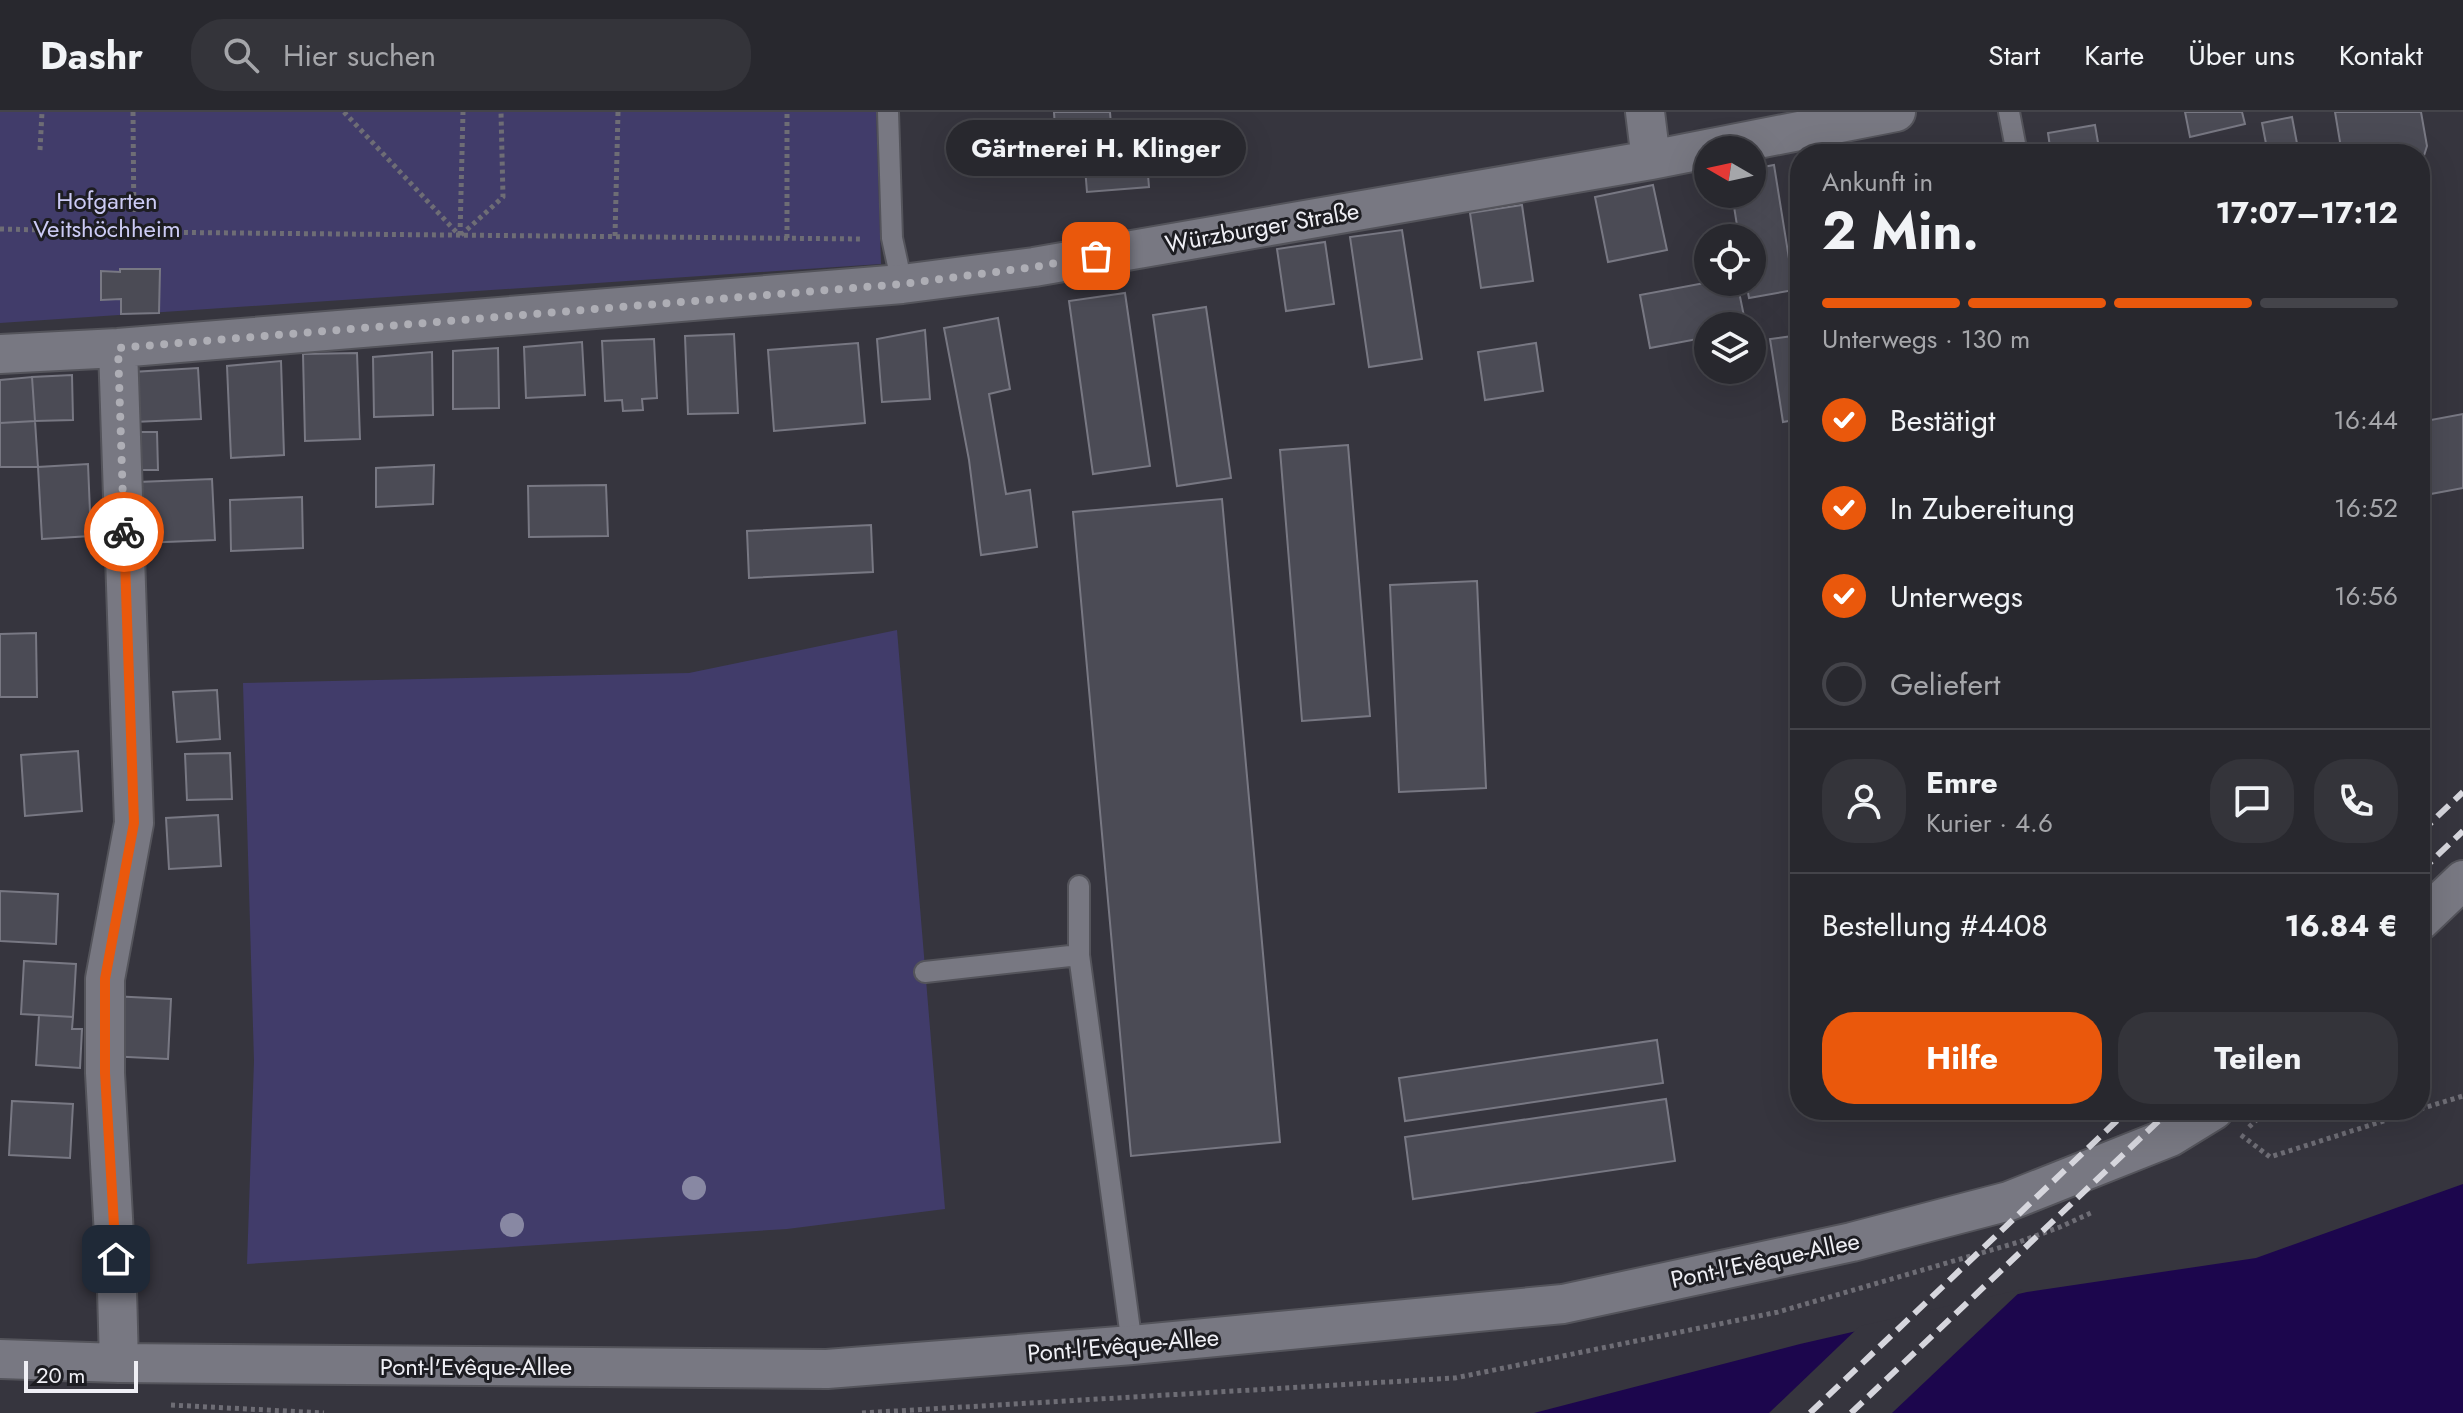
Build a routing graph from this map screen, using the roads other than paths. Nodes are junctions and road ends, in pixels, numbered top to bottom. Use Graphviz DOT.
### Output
graph roads {
  1 [pos="888,112"];
  2 [pos="1645,112"];
  3 [pos="1896,112"];
  4 [pos="2009,112"];
  5 [pos="2015,144"];
  6 [pos="1651,160"];
  7 [pos="902,284"];
  8 [pos="118,348"];
  9 [pos="0,354"];
  10 [pos="2463,880"];
  11 [pos="1079,886"];
  12 [pos="2430,911"];
  13 [pos="1079,955"];
  14 [pos="925,972"];
  15 [pos="2227,1122"];
  16 [pos="1132,1345"];
  17 [pos="0,1359"];
  18 [pos="119,1363"];
  1 -- 7 [label="lane"];
  2 -- 6 [label="street"];
  3 -- 6 [label="street, Würzburger Straße"];
  4 -- 5 [label="lane"];
  6 -- 7 [label="street, Würzburger Straße"];
  7 -- 8 [label="street, Würzburger Straße"];
  8 -- 9 [label="street, Würzburger Straße"];
  8 -- 18 [label="street"];
  10 -- 12 [label="street"];
  11 -- 13 [label="lane"];
  13 -- 14 [label="lane"];
  13 -- 16 [label="lane"];
  15 -- 16 [label="street, Pont-l'Evêque-Allee"];
  16 -- 18 [label="street, Pont-l'Evêque-Allee"];
  17 -- 18 [label="street, Pont-l'Evêque-Allee"];
}
